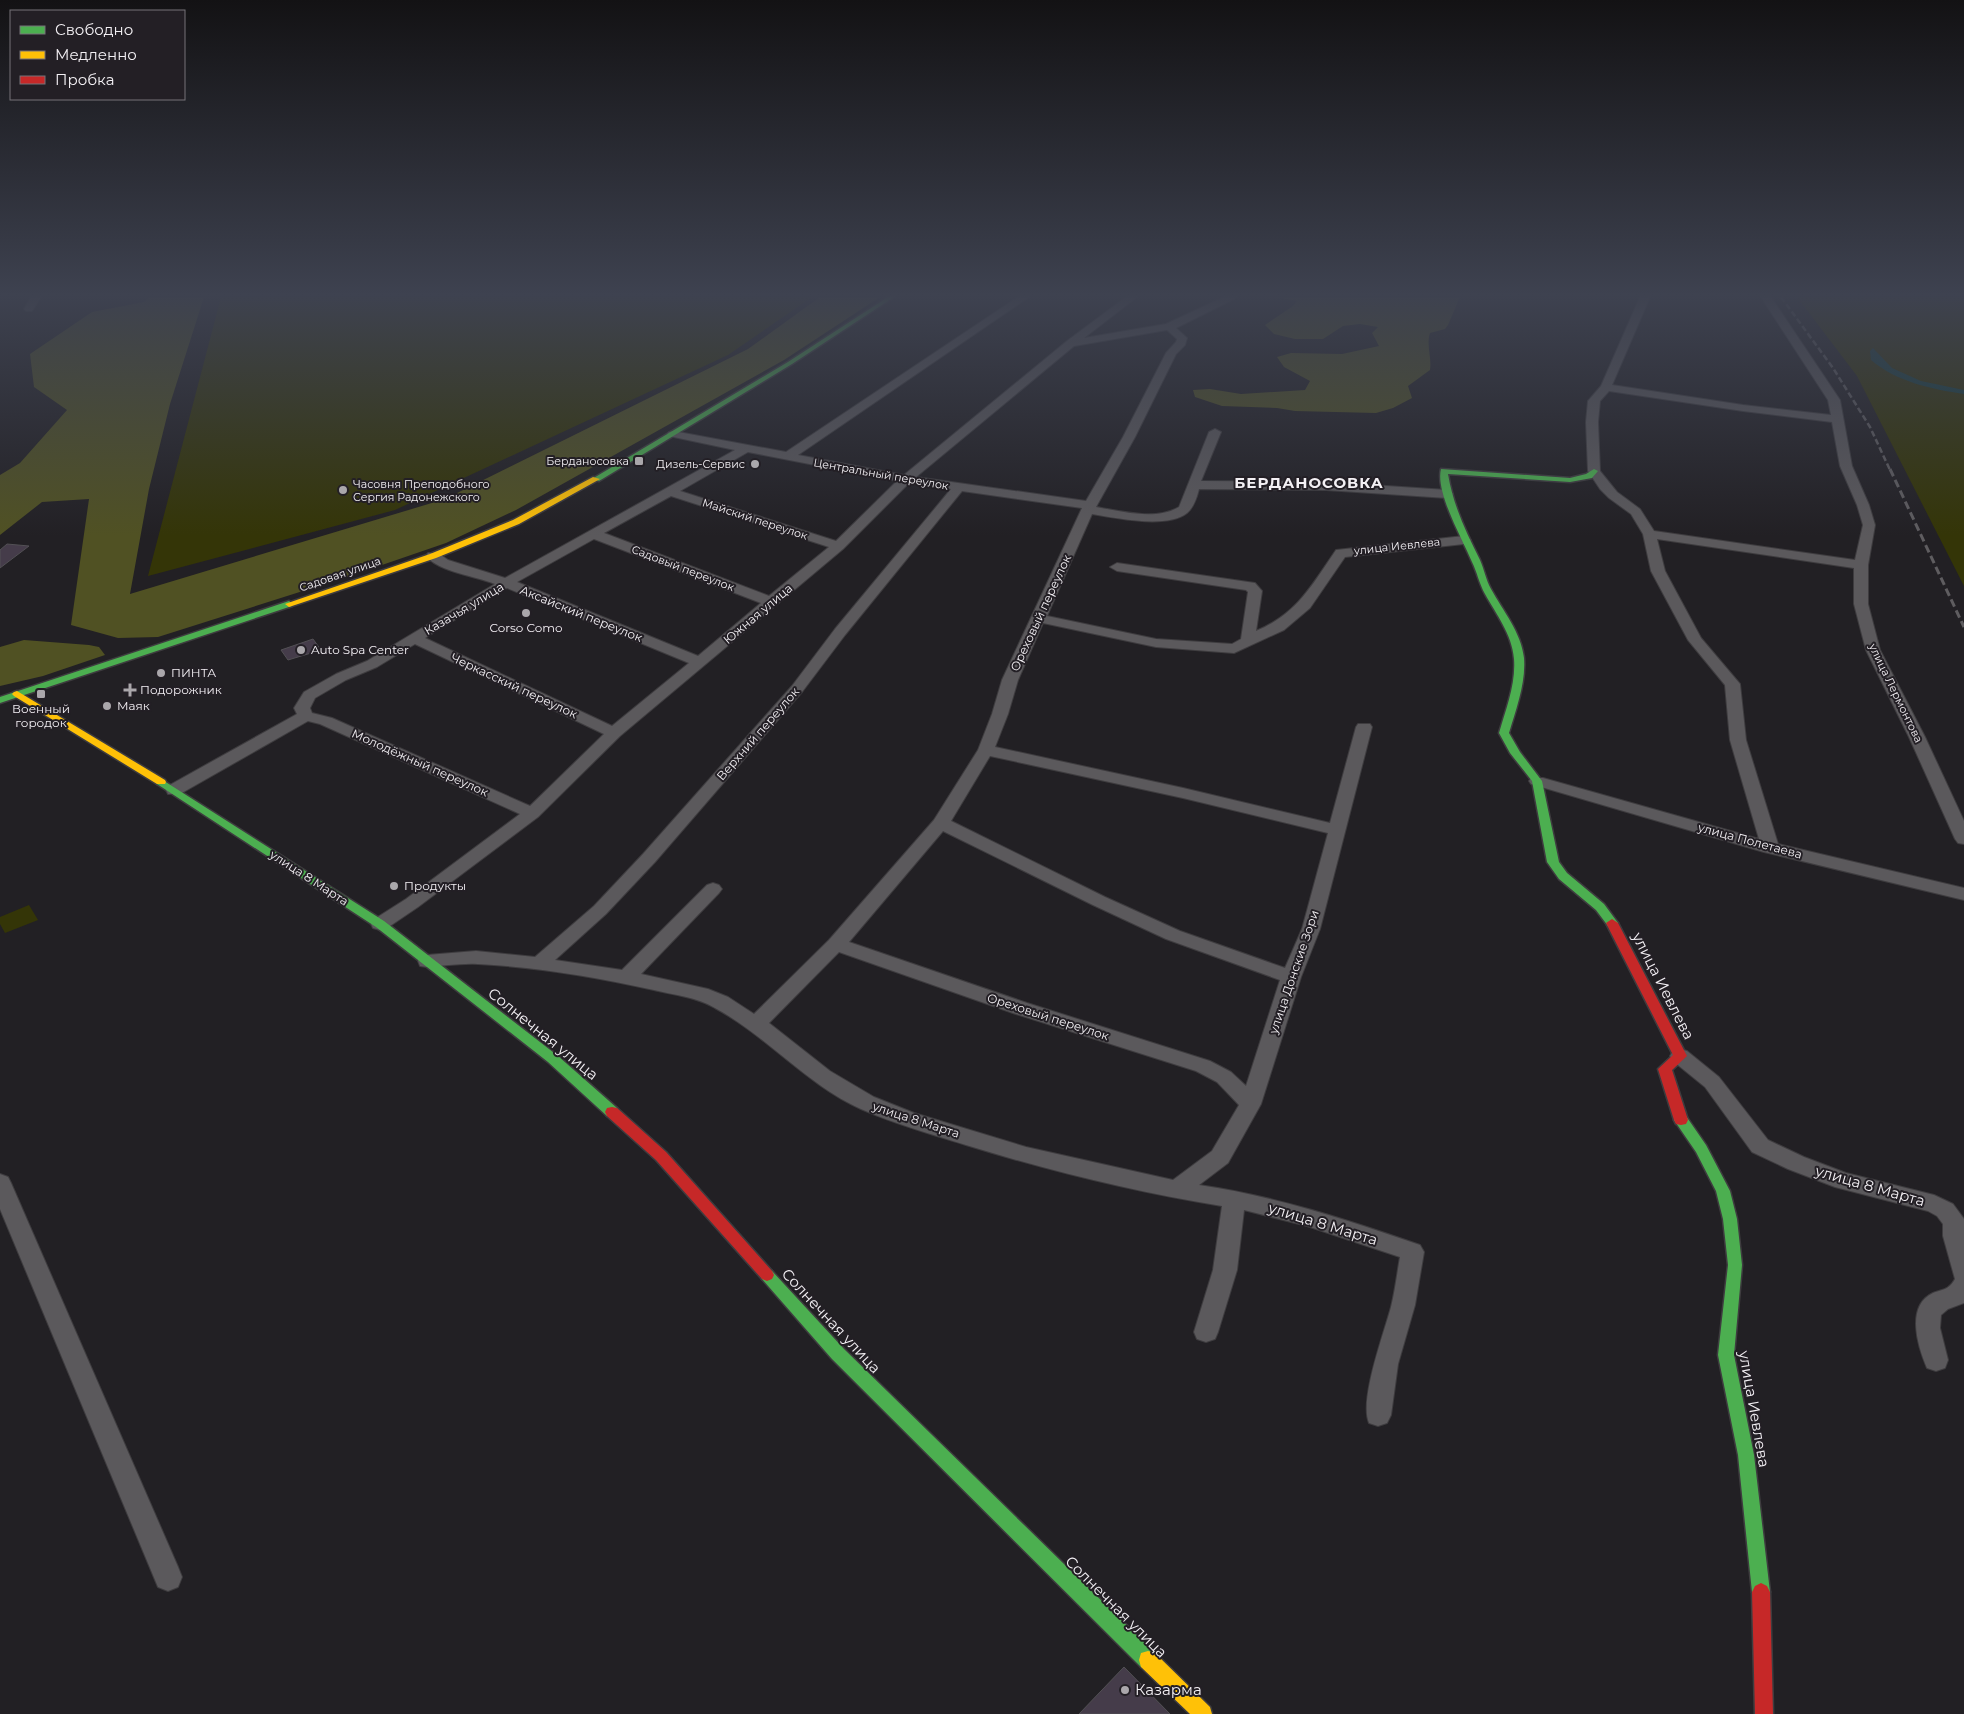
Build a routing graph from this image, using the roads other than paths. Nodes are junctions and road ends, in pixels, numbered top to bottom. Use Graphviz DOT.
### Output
graph roads {
  1 [pos="766,377"];
  2 [pos="904,377"];
  3 [pos="1031,377"];
  4 [pos="1159,377"];
  5 [pos="1610,377"];
  6 [pos="1820,377"];
  7 [pos="1606,387"];
  8 [pos="1838,419"];
  9 [pos="1215,432"];
  10 [pos="673,434"];
  11 [pos="745,449"];
  12 [pos="787,456"];
  13 [pos="1594,471"];
  14 [pos="906,479"];
  15 [pos="1194,485"];
  16 [pos="958,488"];
  17 [pos="672,492"];
  18 [pos="1447,494"];
  19 [pos="1090,507"];
  20 [pos="594,534"];
  21 [pos="1649,534"];
  22 [pos="1464,540"];
  23 [pos="838,546"];
  24 [pos="433,556"];
  25 [pos="1861,565"];
  26 [pos="1116,568"];
  27 [pos="504,584"];
  28 [pos="771,602"];
  29 [pos="1038,618"];
  30 [pos="415,639"];
  31 [pos="1248,640"];
  32 [pos="701,662"];
  33 [pos="17,694"];
  34 [pos="0,700"];
  35 [pos="306,716"];
  36 [pos="1364,727"];
  37 [pos="614,733"];
  38 [pos="986,750"];
  39 [pos="1537,781"];
  40 [pos="174,790"];
  41 [pos="532,813"];
  42 [pos="941,823"];
  43 [pos="1337,830"];
  44 [pos="1964,839"];
  45 [pos="1770,848"];
  46 [pos="713,889"];
  47 [pos="1964,894"];
  48 [pos="380,924"];
  49 [pos="836,944"];
  50 [pos="427,961"];
  51 [pos="539,964"];
  52 [pos="626,977"];
  53 [pos="1291,977"];
  54 [pos="756,1024"];
  55 [pos="1680,1056"];
  56 [pos="1251,1104"];
  57 [pos="0,1183"];
  58 [pos="1176,1190"];
  59 [pos="1234,1199"];
  60 [pos="1964,1276"];
  61 [pos="1964,1284"];
  62 [pos="1206,1332"];
  63 [pos="1936,1360"];
  64 [pos="1378,1415"];
  65 [pos="168,1577"];
  66 [pos="1203,1714"];
  67 [pos="1764,1714"];
  1 -- 10 [label="street"];
  2 -- 12 [label="street"];
  3 -- 14 [label="street, Южная улица"];
  4 -- 19 [label="street, Ореховый переулок"];
  5 -- 7 [label="street"];
  6 -- 8 [label="street, улица Лермонтова"];
  7 -- 8 [label="street"];
  7 -- 13 [label="street"];
  8 -- 25 [label="street, улица Лермонтова"];
  9 -- 15 [label="street"];
  10 -- 11 [label="street, Центральный переулок"];
  10 -- 24 [label="street, Садовая улица"];
  11 -- 12 [label="street, Центральный переулок"];
  11 -- 17 [label="street, Казачья улица"];
  12 -- 14 [label="street, Центральный переулок"];
  13 -- 18 [label="street, улица Иевлева"];
  13 -- 21 [label="street"];
  14 -- 16 [label="street, Центральный переулок"];
  14 -- 23 [label="street, Южная улица"];
  15 -- 18 [label="street"];
  15 -- 19 [label="street"];
  16 -- 19 [label="street, Центральный переулок"];
  16 -- 51 [label="street, Верхний переулок"];
  17 -- 20 [label="street, Казачья улица"];
  17 -- 23 [label="street, Майский переулок"];
  18 -- 22 [label="street, улица Иевлева"];
  19 -- 29 [label="street, Ореховый переулок"];
  20 -- 27 [label="street, Казачья улица"];
  20 -- 28 [label="street, Садовый переулок"];
  21 -- 25 [label="street"];
  21 -- 45 [label="street"];
  22 -- 31 [label="street, улица Иевлева"];
  22 -- 39 [label="street, улица Иевлева"];
  23 -- 28 [label="street, Южная улица"];
  24 -- 27 [label="street, Аксайский переулок"];
  24 -- 33 [label="street, Садовая улица"];
  25 -- 44 [label="street, улица Лермонтова"];
  26 -- 31 [label="street"];
  27 -- 30 [label="street, Казачья улица"];
  27 -- 32 [label="street, Аксайский переулок"];
  28 -- 32 [label="street, Южная улица"];
  29 -- 31 [label="street, улица Иевлева"];
  29 -- 38 [label="street, Ореховый переулок"];
  30 -- 35 [label="street, Казачья улица"];
  30 -- 37 [label="street, Черкасский переулок"];
  32 -- 37 [label="street, Южная улица"];
  33 -- 34 [label="street, Садовая улица"];
  33 -- 40 [label="street, улица 8 Марта"];
  35 -- 40 [label="street"];
  35 -- 41 [label="street, Молодёжный переулок"];
  36 -- 43 [label="street, улица Донские Зори"];
  37 -- 41 [label="street, Южная улица"];
  38 -- 42 [label="street, Ореховый переулок"];
  38 -- 43 [label="street"];
  39 -- 45 [label="street, улица Полетаева"];
  39 -- 55 [label="street, улица Иевлева"];
  40 -- 48 [label="street, улица 8 Марта"];
  41 -- 48 [label="street, Южная улица"];
  42 -- 49 [label="street, Ореховый переулок"];
  42 -- 53 [label="street"];
  43 -- 53 [label="street, улица Донские Зори"];
  45 -- 47 [label="street, улица Полетаева"];
  46 -- 52 [label="street"];
  48 -- 50 [label="street, улица 8 Марта"];
  49 -- 54 [label="street, Ореховый переулок"];
  49 -- 56 [label="street, Ореховый переулок"];
  50 -- 51 [label="street, улица 8 Марта"];
  50 -- 66 [label="street, Солнечная улица"];
  51 -- 52 [label="street, улица 8 Марта"];
  52 -- 54 [label="street, улица 8 Марта"];
  53 -- 56 [label="street, улица Донские Зори"];
  54 -- 58 [label="street, улица 8 Марта"];
  55 -- 60 [label="street, улица 8 Марта"];
  55 -- 67 [label="street, улица Иевлева"];
  56 -- 58 [label="street, улица Донские Зори"];
  57 -- 65 [label="street"];
  58 -- 59 [label="street, улица 8 Марта"];
  59 -- 62 [label="street"];
  59 -- 64 [label="street, улица 8 Марта"];
  61 -- 63 [label="street"];
}
